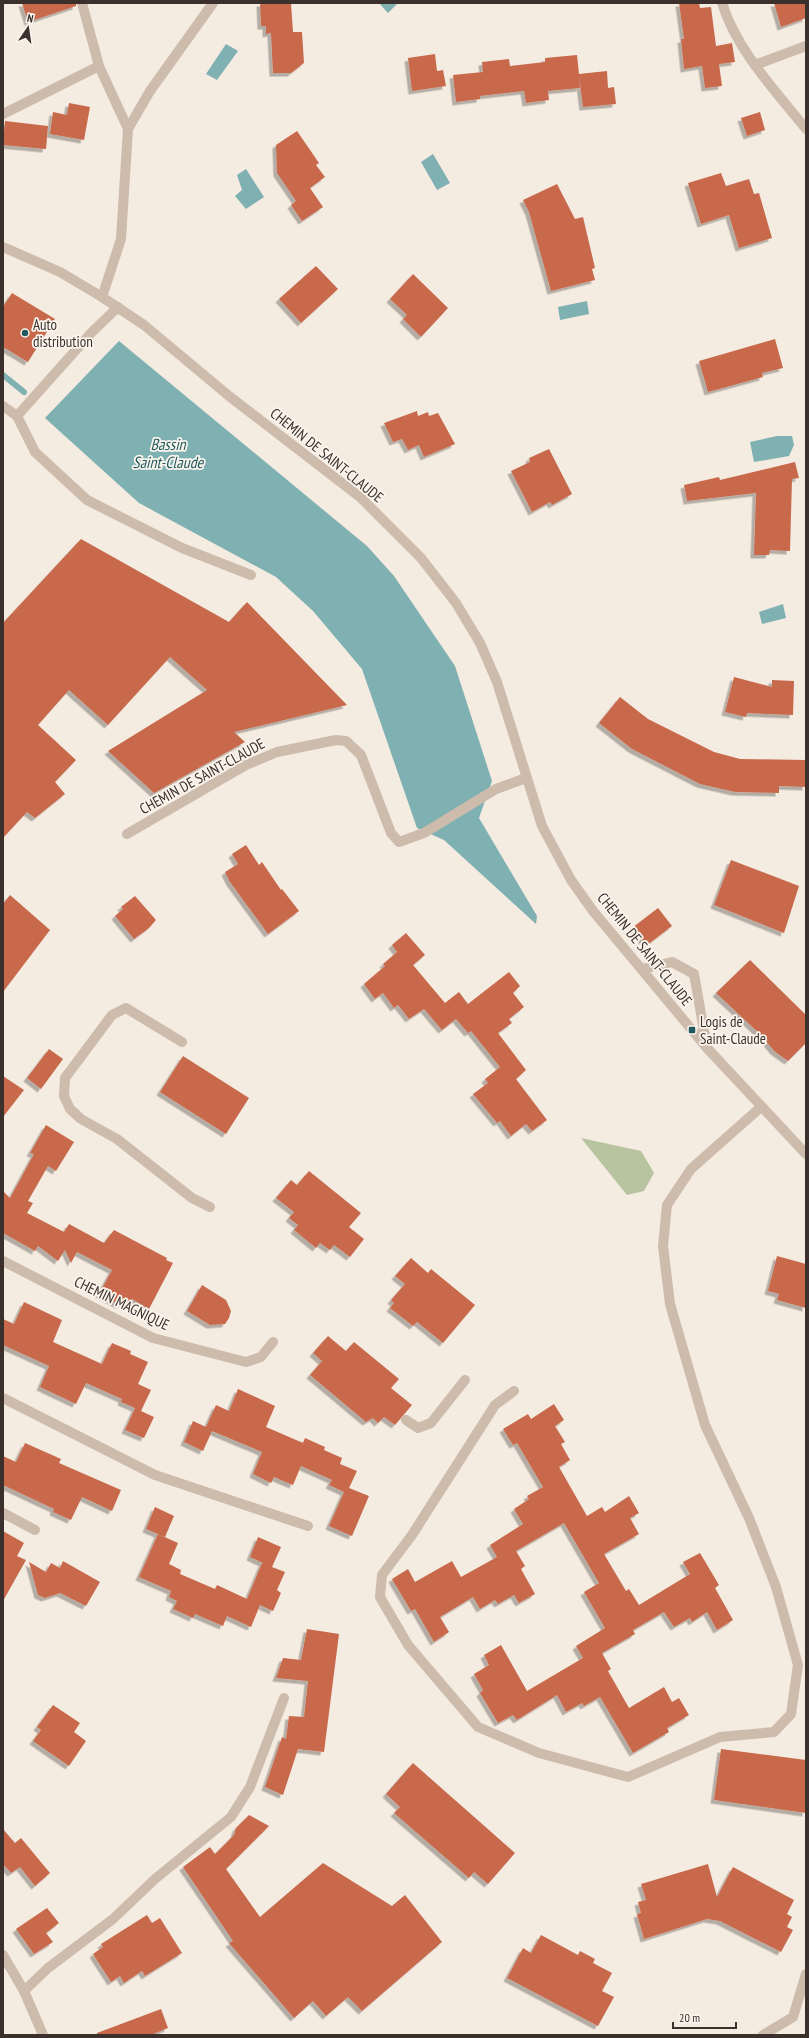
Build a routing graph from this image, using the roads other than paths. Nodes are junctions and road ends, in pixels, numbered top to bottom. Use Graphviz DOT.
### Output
graph roads {
  1 [pos="82,3"];
  2 [pos="212,3"];
  3 [pos="722,3"];
  4 [pos="806,46"];
  5 [pos="755,65"];
  6 [pos="100,66"];
  7 [pos="3,114"];
  8 [pos="806,128"];
  9 [pos="128,129"];
  10 [pos="3,247"];
  11 [pos="102,297"];
  12 [pos="118,308"];
  13 [pos="3,406"];
  14 [pos="17,416"];
  15 [pos="251,575"];
  16 [pos="526,778"];
  17 [pos="127,834"];
  18 [pos="642,969"];
  19 [pos="182,1042"];
  20 [pos="707,1048"];
  21 [pos="760,1107"];
  22 [pos="806,1154"];
  23 [pos="210,1207"];
  24 [pos="3,1261"];
  25 [pos="273,1342"];
  26 [pos="465,1380"];
  27 [pos="514,1390"];
  28 [pos="3,1398"];
  29 [pos="406,1420"];
  30 [pos="3,1513"];
  31 [pos="308,1526"];
  32 [pos="36,1530"];
  33 [pos="284,1698"];
  34 [pos="3,1955"];
  35 [pos="806,1974"];
  36 [pos="24,1991"];
  37 [pos="43,2035"];
  38 [pos="763,2035"];
  1 -- 6 [label="street"];
  2 -- 9 [label="street"];
  3 -- 5 [label="street"];
  4 -- 5 [label="street"];
  5 -- 8 [label="street"];
  6 -- 7 [label="street"];
  6 -- 9 [label="street"];
  9 -- 11 [label="street"];
  10 -- 11 [label="street, CHEMIN DE SAINT-CLAUDE"];
  11 -- 12 [label="street, CHEMIN DE SAINT-CLAUDE"];
  12 -- 14 [label="street"];
  12 -- 16 [label="street, CHEMIN DE SAINT-CLAUDE"];
  13 -- 14 [label="street"];
  14 -- 15 [label="street"];
  16 -- 17 [label="street, CHEMIN DE SAINT-CLAUDE"];
  16 -- 18 [label="street, CHEMIN DE SAINT-CLAUDE"];
  18 -- 20 [label="street, CHEMIN DE SAINT-CLAUDE"];
  18 -- 20 [label="street"];
  19 -- 23 [label="street"];
  20 -- 21 [label="street, CHEMIN DE SAINT-CLAUDE"];
  21 -- 22 [label="street, CHEMIN DE SAINT-CLAUDE"];
  21 -- 27 [label="street"];
  24 -- 25 [label="street, CHEMIN MAGNIQUE"];
  26 -- 29 [label="street"];
  28 -- 31 [label="street"];
  30 -- 32 [label="street"];
  33 -- 36 [label="street"];
  34 -- 36 [label="street"];
  35 -- 38 [label="street"];
  36 -- 37 [label="street"];
}
